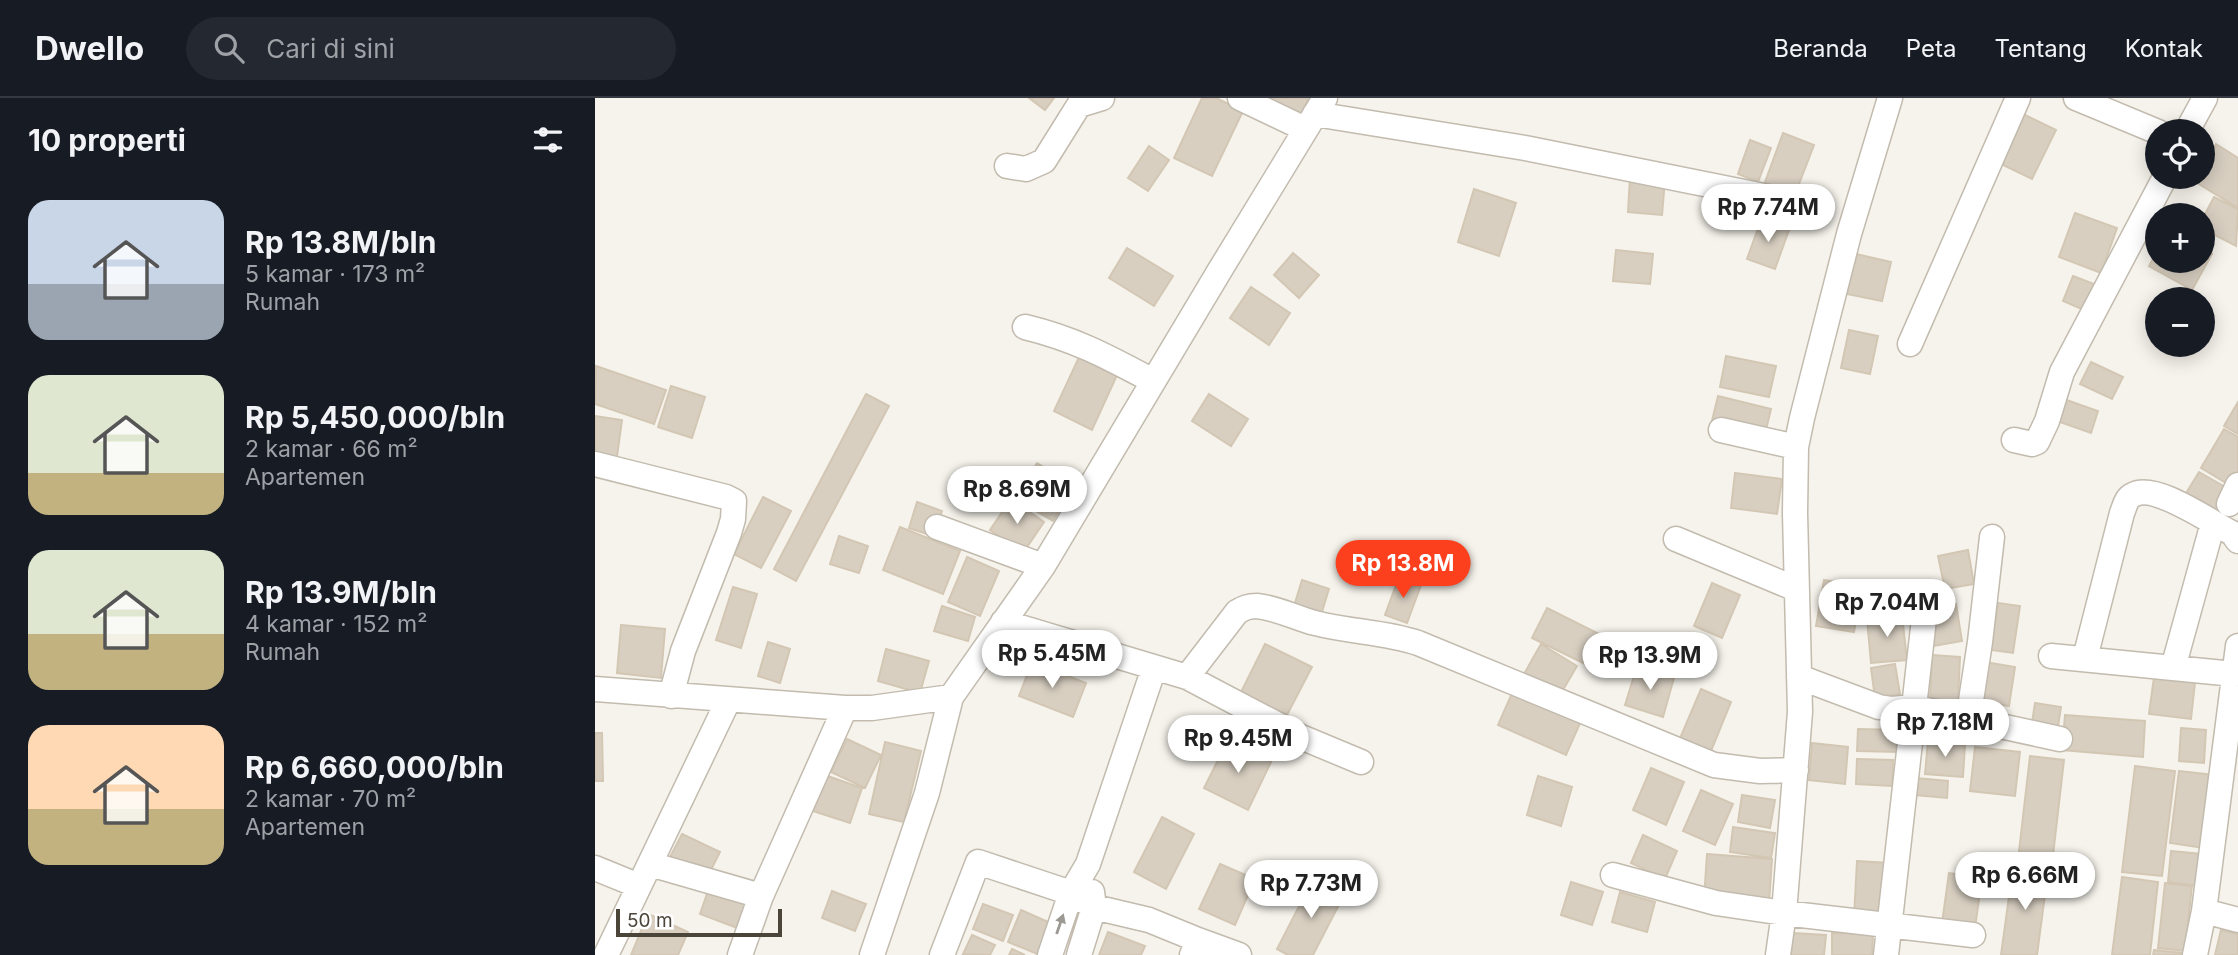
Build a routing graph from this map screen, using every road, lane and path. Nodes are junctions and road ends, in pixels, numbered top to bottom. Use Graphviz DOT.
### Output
graph roads {
  1 [pos="1103,98"];
  2 [pos="1240,98"];
  3 [pos="1890,98"];
  4 [pos="2018,98"];
  5 [pos="2076,98"];
  6 [pos="2205,98"];
  7 [pos="1315,114"];
  8 [pos="2194,119"];
  9 [pos="2145,127"];
  10 [pos="1007,166"];
  11 [pos="2159,189"];
  12 [pos="1789,201"];
  13 [pos="1024,327"];
  14 [pos="1910,344"];
  15 [pos="1153,381"];
  16 [pos="1721,430"];
  17 [pos="2014,440"];
  18 [pos="1796,447"];
  19 [pos="595,464"];
  20 [pos="2213,523"];
  21 [pos="937,527"];
  22 [pos="1991,537"];
  23 [pos="1676,539"];
  24 [pos="2238,541"];
  25 [pos="1043,566"];
  26 [pos="1796,589"];
  27 [pos="1925,610"];
  28 [pos="1003,622"];
  29 [pos="2238,646"];
  30 [pos="2051,656"];
  31 [pos="2085,658"];
  32 [pos="1154,667"];
  33 [pos="2173,668"];
  34 [pos="2234,674"];
  35 [pos="1187,677"];
  36 [pos="1799,677"];
  37 [pos="595,689"];
  38 [pos="671,696"];
  39 [pos="951,697"];
  40 [pos="728,701"];
  41 [pos="1913,707"];
  42 [pos="845,708"];
  43 [pos="2233,710"];
  44 [pos="1968,720"];
  45 [pos="2060,739"];
  46 [pos="1361,762"];
  47 [pos="1796,770"];
  48 [pos="2227,821"];
  49 [pos="1088,864"];
  50 [pos="595,868"];
  51 [pos="644,875"];
  52 [pos="1613,875"];
  53 [pos="1071,893"];
  54 [pos="761,896"];
  55 [pos="1094,907"];
  56 [pos="2204,911"];
  57 [pos="1784,913"];
  58 [pos="2238,920"];
  59 [pos="1888,924"];
  60 [pos="1973,935"];
  61 [pos="1195,947"];
  62 [pos="606,955"];
  63 [pos="740,955"];
  64 [pos="872,955"];
  65 [pos="942,955"];
  66 [pos="1050,955"];
  67 [pos="1079,955"];
  68 [pos="1239,955"];
  69 [pos="1778,955"];
  70 [pos="1886,955"];
  71 [pos="2195,955"];
  1 -- 10 [label="street"];
  2 -- 7 [label="street"];
  3 -- 18 [label="street"];
  4 -- 14 [label="street"];
  5 -- 9 [label="street"];
  6 -- 8 [label="street"];
  7 -- 12 [label="street"];
  7 -- 15 [label="street"];
  11 -- 17 [label="street"];
  13 -- 15 [label="street"];
  15 -- 25 [label="street"];
  16 -- 18 [label="street"];
  18 -- 26 [label="street"];
  19 -- 38 [label="street"];
  20 -- 24 [label="street"];
  20 -- 31 [label="street"];
  20 -- 33 [label="street"];
  21 -- 25 [label="street"];
  22 -- 44 [label="street"];
  23 -- 26 [label="street"];
  25 -- 28 [label="street"];
  26 -- 36 [label="street"];
  27 -- 41 [label="street"];
  28 -- 32 [label="street"];
  28 -- 39 [label="street"];
  29 -- 34 [label="street"];
  30 -- 31 [label="street"];
  31 -- 33 [label="street"];
  32 -- 35 [label="street"];
  32 -- 49 [label="street"];
  33 -- 34 [label="street"];
  34 -- 43 [label="street"];
  35 -- 46 [label="street"];
  35 -- 47 [label="street"];
  36 -- 41 [label="street"];
  36 -- 47 [label="street"];
  37 -- 38 [label="street"];
  38 -- 40 [label="street"];
  39 -- 42 [label="street"];
  39 -- 64 [label="street"];
  40 -- 42 [label="street"];
  40 -- 51 [label="street"];
  41 -- 44 [label="street"];
  41 -- 59 [label="street"];
  42 -- 54 [label="street"];
  43 -- 48 [label="street"];
  44 -- 45 [label="street"];
  47 -- 57 [label="street"];
  48 -- 56 [label="street"];
  49 -- 53 [label="street"];
  49 -- 55 [label="street"];
  50 -- 51 [label="street"];
  51 -- 54 [label="street"];
  51 -- 62 [label="street"];
  52 -- 57 [label="street"];
  53 -- 55 [label="street"];
  53 -- 65 [label="street"];
  66 -- 53 [label="street, one-way"];
  54 -- 63 [label="street"];
  55 -- 61 [label="street"];
  55 -- 67 [label="street"];
  56 -- 58 [label="street"];
  56 -- 71 [label="street"];
  57 -- 59 [label="street"];
  57 -- 69 [label="street"];
  59 -- 60 [label="street"];
  59 -- 70 [label="street"];
  61 -- 68 [label="street"];
}
